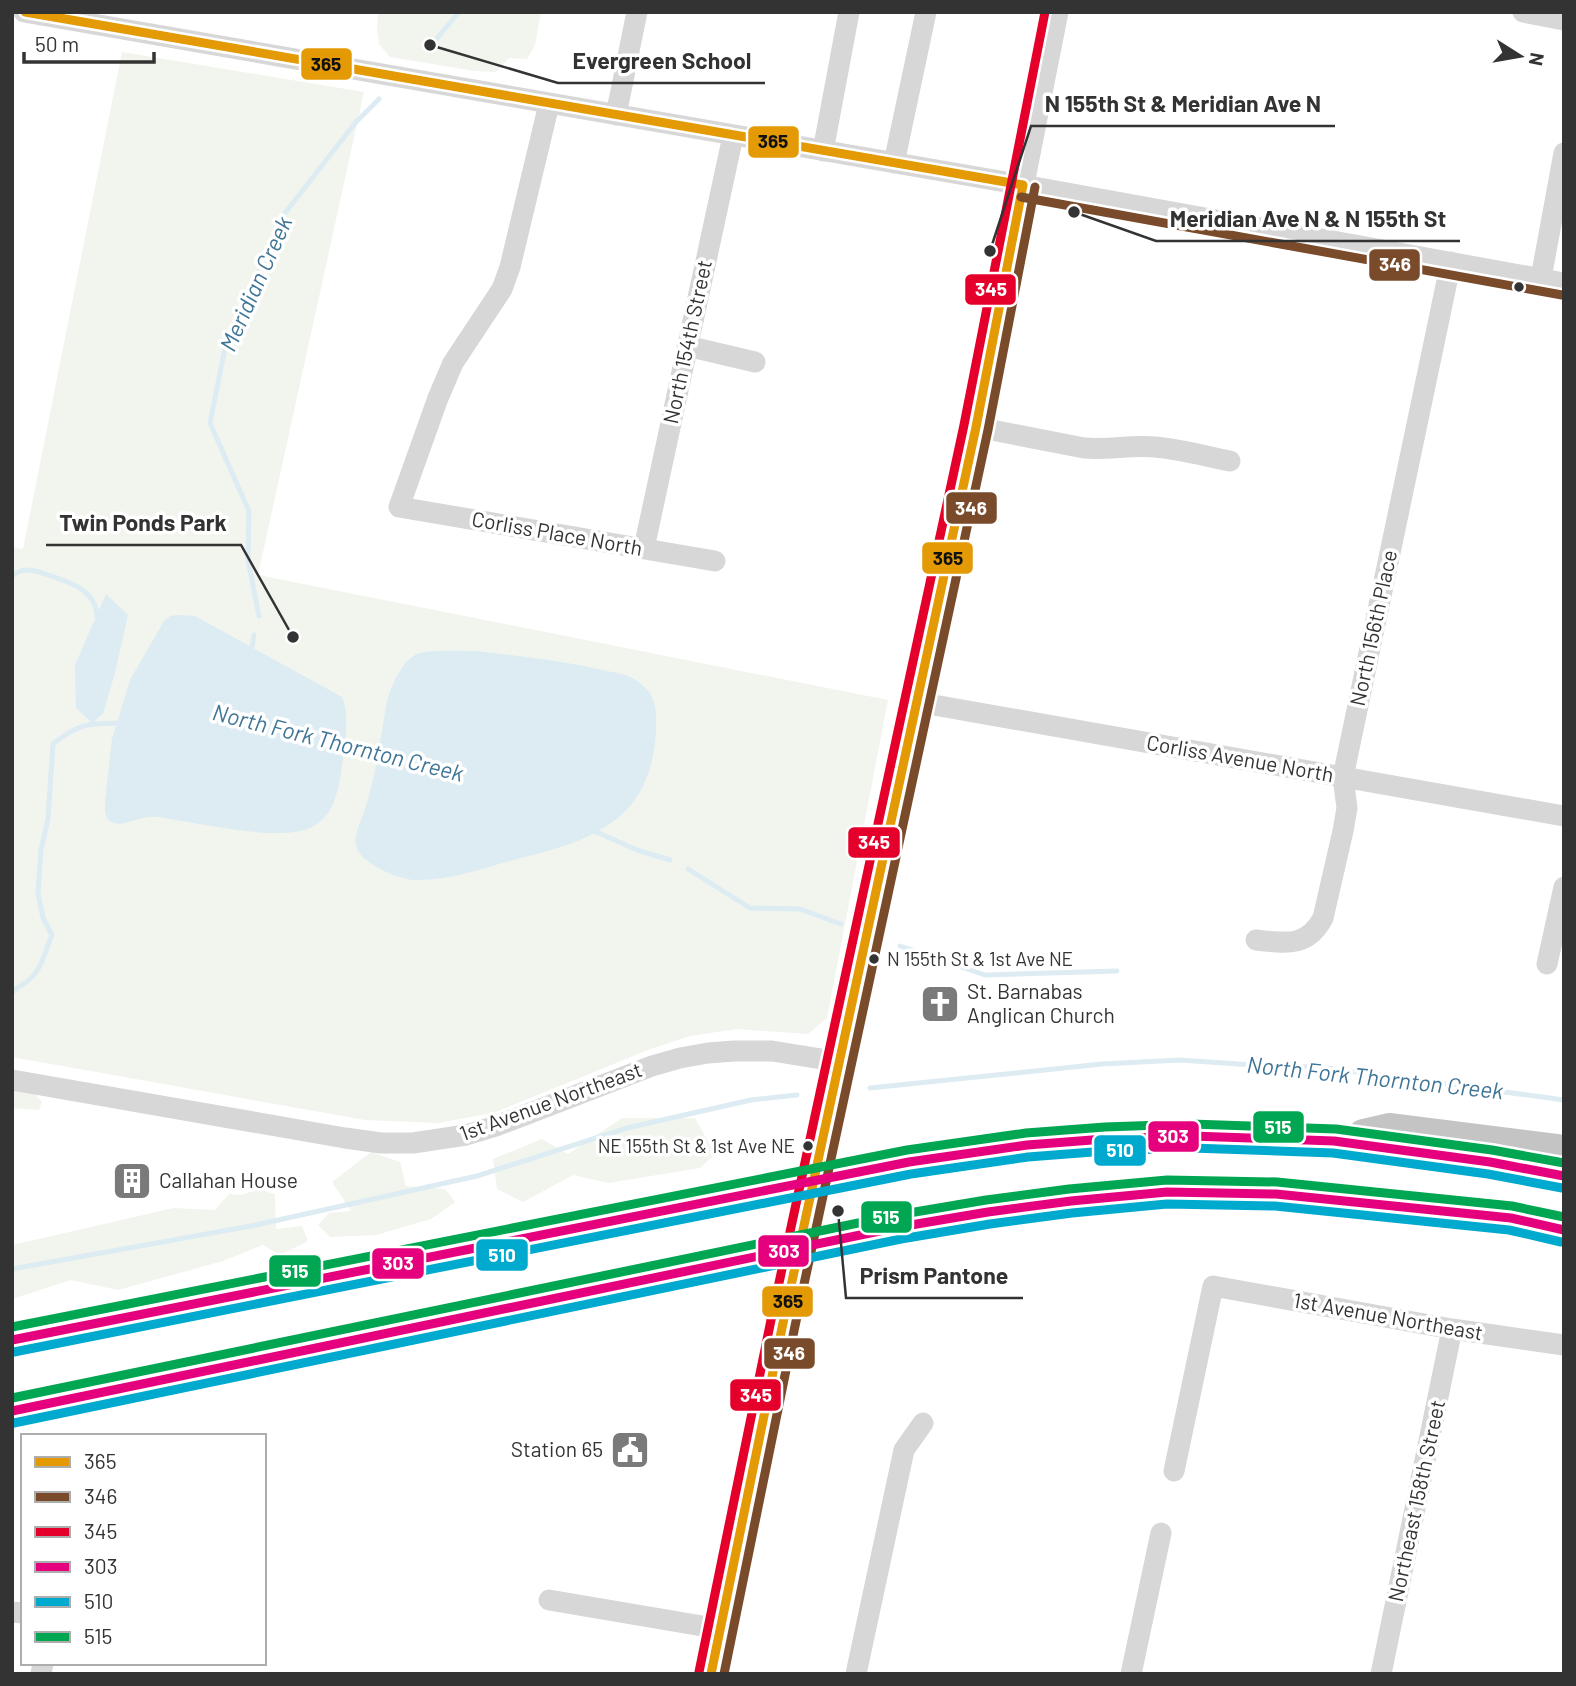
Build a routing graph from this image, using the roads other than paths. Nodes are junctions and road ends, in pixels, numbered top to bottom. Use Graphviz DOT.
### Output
graph roads {
  1 [pos="24,12"];
  2 [pos="637,12"];
  3 [pos="849,12"];
  4 [pos="926,12"];
  5 [pos="1058,12"];
  6 [pos="1524,12"];
  7 [pos="1564,20"];
  8 [pos="548,104"];
  9 [pos="616,116"];
  10 [pos="733,136"];
  11 [pos="823,151"];
  12 [pos="1564,153"];
  13 [pos="894,163"];
  14 [pos="1023,186"];
  15 [pos="1451,262"];
  16 [pos="1541,278"];
  17 [pos="1564,283"];
  18 [pos="687,345"];
  19 [pos="755,362"];
  20 [pos="976,426"];
  21 [pos="1230,461"];
  22 [pos="644,548"];
  23 [pos="715,561"];
  24 [pos="917,702"];
  25 [pos="1343,777"];
  26 [pos="1564,816"];
  27 [pos="1564,887"];
  28 [pos="1256,940"];
  29 [pos="1547,964"];
  30 [pos="840,1062"];
  31 [pos="12,1080"];
  32 [pos="1334,1142"];
  33 [pos="1564,1150"];
  34 [pos="1564,1176"];
  35 [pos="1564,1230"];
  36 [pos="1452,1329"];
  37 [pos="12,1340"];
  38 [pos="1564,1345"];
  39 [pos="12,1411"];
  40 [pos="923,1423"];
  41 [pos="1174,1471"];
  42 [pos="1161,1533"];
  43 [pos="549,1600"];
  44 [pos="720,1629"];
  45 [pos="711,1674"];
  46 [pos="856,1674"];
  47 [pos="1131,1674"];
  48 [pos="1381,1674"];
  1 -- 8 [label="street"];
  2 -- 9 [label="street"];
  3 -- 11 [label="street"];
  4 -- 13 [label="street"];
  5 -- 14 [label="street"];
  6 -- 7 [label="street"];
  8 -- 9 [label="street"];
  8 -- 22 [label="street, Corliss Place North"];
  9 -- 10 [label="street"];
  10 -- 11 [label="street"];
  10 -- 18 [label="street, North 154th Street"];
  11 -- 13 [label="street"];
  12 -- 16 [label="street"];
  13 -- 14 [label="street"];
  14 -- 15 [label="street"];
  14 -- 20 [label="street"];
  15 -- 16 [label="street"];
  15 -- 25 [label="street, North 156th Place"];
  16 -- 17 [label="street"];
  18 -- 19 [label="street"];
  18 -- 22 [label="street, North 154th Street"];
  20 -- 21 [label="street"];
  20 -- 24 [label="street"];
  22 -- 23 [label="street, Corliss Place North"];
  24 -- 25 [label="street, Corliss Avenue North"];
  24 -- 30 [label="street"];
  25 -- 26 [label="street, Corliss Avenue North"];
  25 -- 28 [label="street, North 156th Place"];
  27 -- 29 [label="street"];
  30 -- 31 [label="street, 1st Avenue Northeast"];
  30 -- 44 [label="street"];
  32 -- 33 [label="highway"];
  32 -- 34 [label="highway"];
  32 -- 37 [label="highway, bridge"];
  35 -- 39 [label="highway, bridge"];
  36 -- 38 [label="street, 1st Avenue Northeast"];
  36 -- 41 [label="street, 1st Avenue Northeast"];
  36 -- 48 [label="street, Northeast 158th Street"];
  40 -- 46 [label="street"];
  42 -- 47 [label="street"];
  43 -- 44 [label="street"];
  44 -- 45 [label="street"];
}
